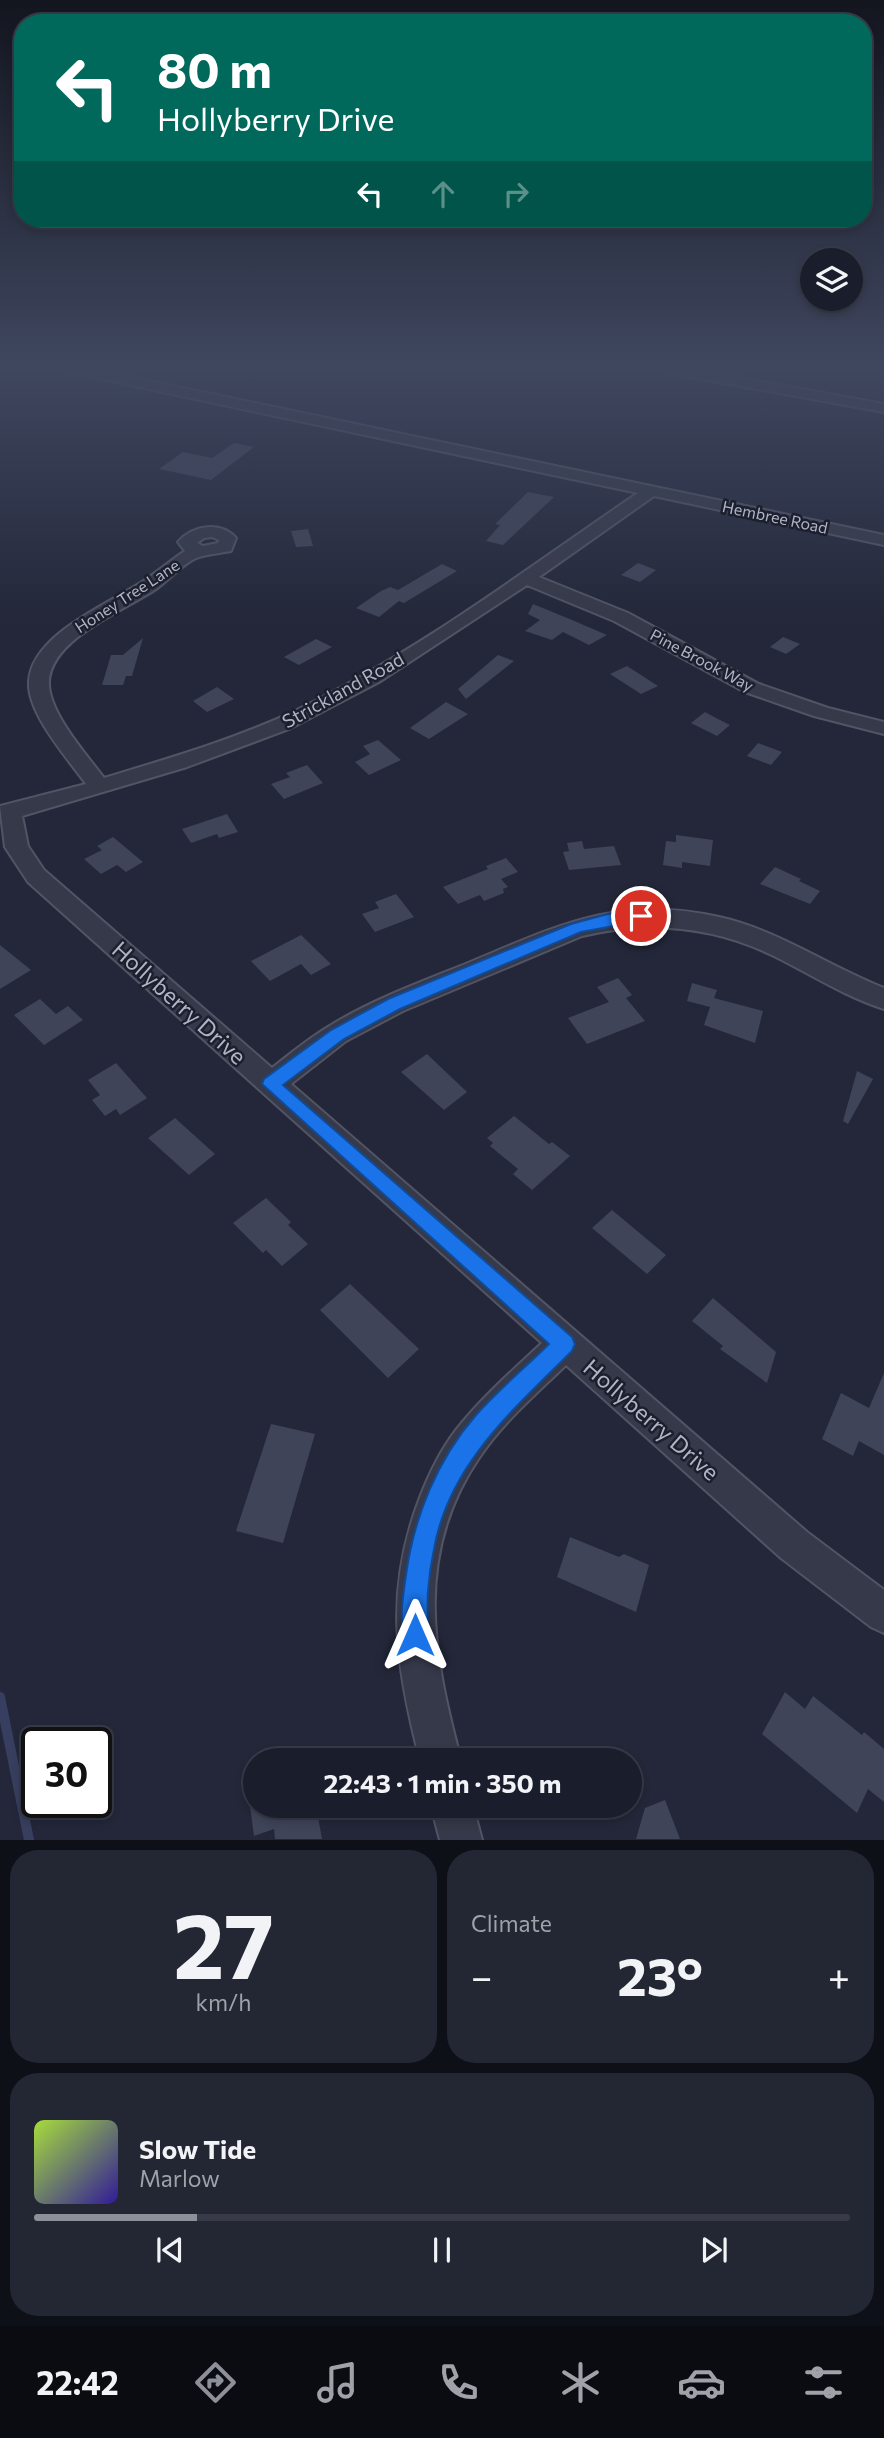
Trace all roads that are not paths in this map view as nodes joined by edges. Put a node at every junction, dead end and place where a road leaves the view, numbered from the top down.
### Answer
1 (456, 450) edge
2 (651, 491) junction
3 (884, 540) edge
4 (195, 551) dead end
5 (524, 577) junction
6 (884, 728) edge
7 (99, 787) junction
8 (5, 812) edge
9 (884, 999) edge
10 (271, 1084) junction
11 (564, 1344) junction
12 (884, 1614) edge
13 (437, 1748) edge
14 (455, 1818) edge
15 (461, 1839) edge

1 - 2 street, Hembree Road
2 - 3 street, Hembree Road
2 - 5 street, Strickland Road
4 - 7 street, Honey Tree Lane
5 - 6 street, Pine Brook Way
5 - 7 street, Strickland Road
7 - 8 street, Strickland Road
8 - 10 street, Hollyberry Drive
9 - 10 street
10 - 11 street, Hollyberry Drive
11 - 12 street, Hollyberry Drive
11 - 13 street
14 - 15 street

